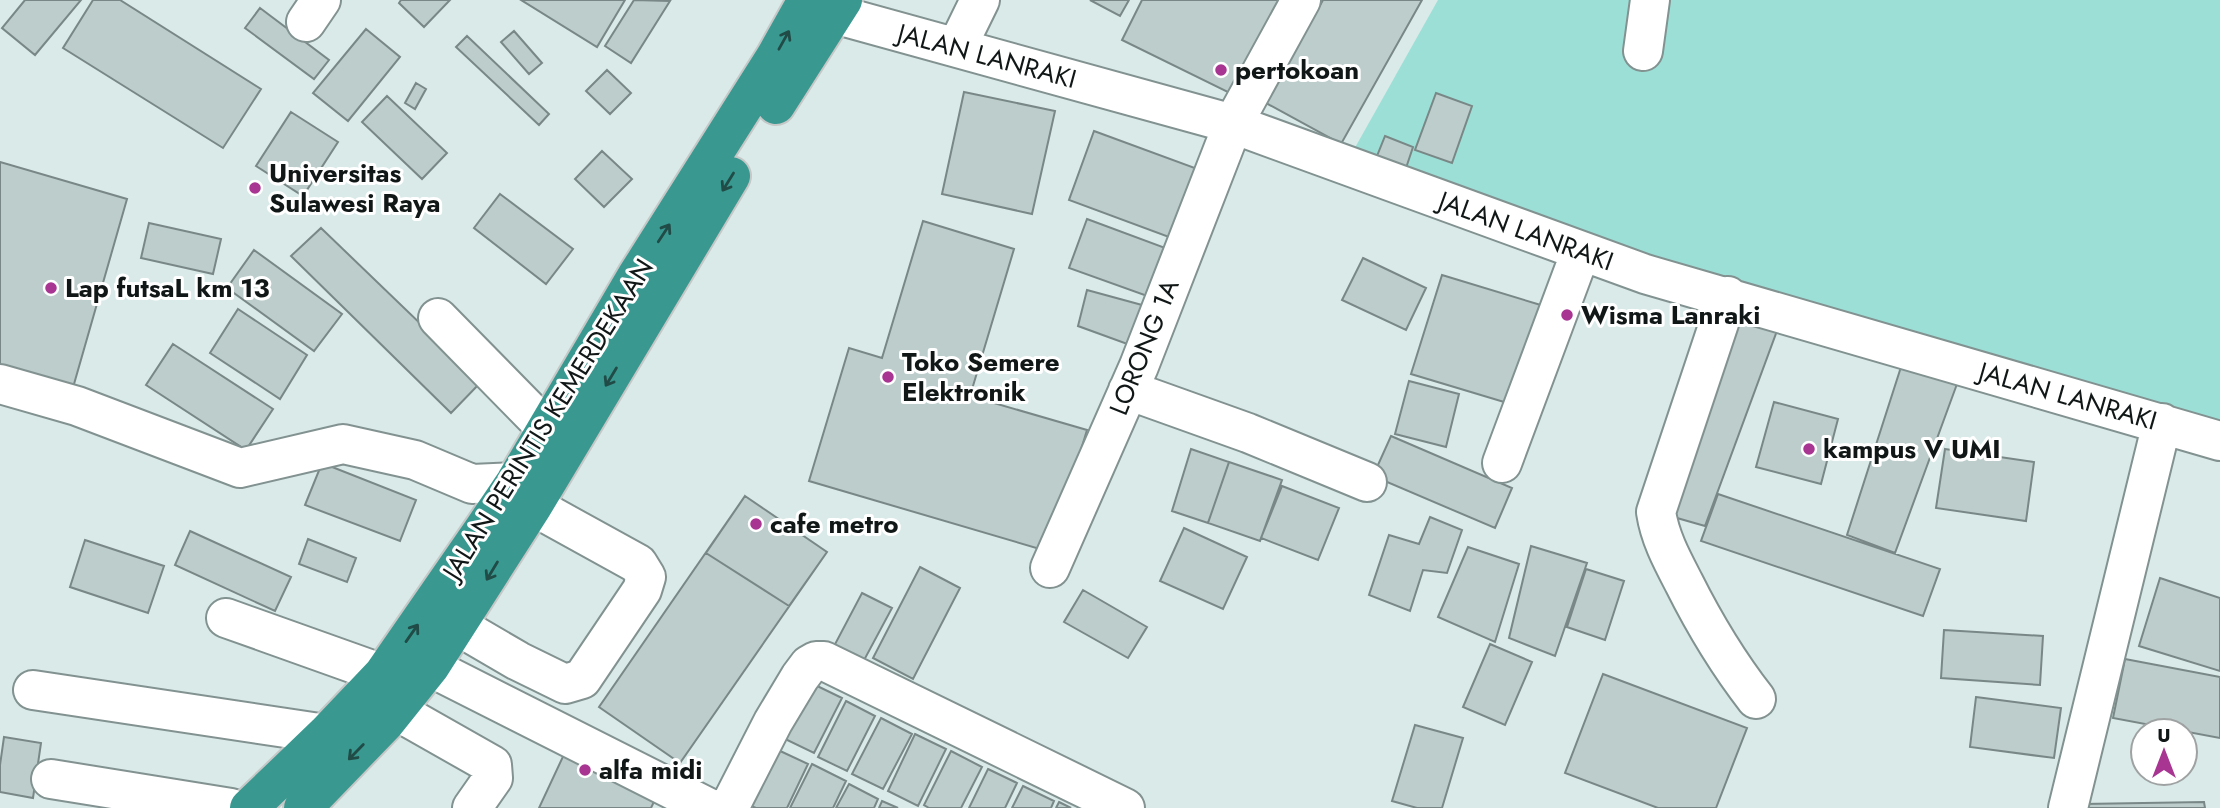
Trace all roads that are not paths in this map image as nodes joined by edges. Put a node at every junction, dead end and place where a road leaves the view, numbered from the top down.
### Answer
1 (980, 0) edge
2 (1301, 0) edge
3 (1650, 0) edge
4 (815, 4) edge
5 (957, 47) junction
6 (1643, 51) dead end
7 (1233, 124) junction
8 (1581, 251) junction
9 (1728, 296) junction
10 (438, 318) dead end
11 (0, 384) edge
12 (1128, 390) junction
13 (2162, 423) junction
14 (546, 428) junction
15 (2220, 441) edge
16 (1502, 463) dead end
17 (1367, 482) dead end
18 (524, 494) junction
19 (1050, 568) dead end
20 (226, 618) dead end
21 (458, 626) junction
22 (430, 667) junction
23 (383, 674) junction
24 (33, 690) dead end
25 (1756, 699) dead end
26 (396, 710) junction
27 (326, 734) junction
28 (51, 779) dead end
29 (231, 808) edge
30 (249, 808) edge
31 (303, 808) edge
32 (472, 808) edge
33 (709, 808) edge
34 (729, 808) edge
35 (1125, 808) edge
36 (2068, 808) edge

1 - 5 street
2 - 7 street, LORONG 1A
3 - 6 street
4 - 5 street, JALAN LANRAKI
14 -> 4 highway, JALAN PERINTIS KEMERDEKAAN
4 -> 18 highway, JALAN PERINTIS KEMERDEKAAN
5 - 7 street, JALAN LANRAKI
7 - 8 street, JALAN LANRAKI
7 - 12 street, LORONG 1A
8 - 9 street, JALAN LANRAKI
8 - 16 street
9 - 13 street, JALAN LANRAKI
9 - 25 street
10 - 14 street
11 - 18 street
12 - 17 street
12 - 19 street, LORONG 1A
13 - 15 street, JALAN LANRAKI
13 - 36 street
14 - 18 highway, JALAN PERINTIS KEMERDEKAAN
18 -> 21 highway, JALAN PERINTIS KEMERDEKAAN
18 - 21 street
23 -> 18 highway, JALAN PERINTIS KEMERDEKAAN
20 - 23 street
21 - 22 highway, JALAN PERINTIS KEMERDEKAAN
22 - 26 highway, JALAN PERINTIS KEMERDEKAAN
22 - 33 street
23 - 27 highway, JALAN PERINTIS KEMERDEKAAN
24 - 27 street
26 -> 31 highway, JALAN PERINTIS KEMERDEKAAN
26 - 32 street
27 - 30 highway, JALAN PERINTIS KEMERDEKAAN
28 - 29 street
34 - 35 street

